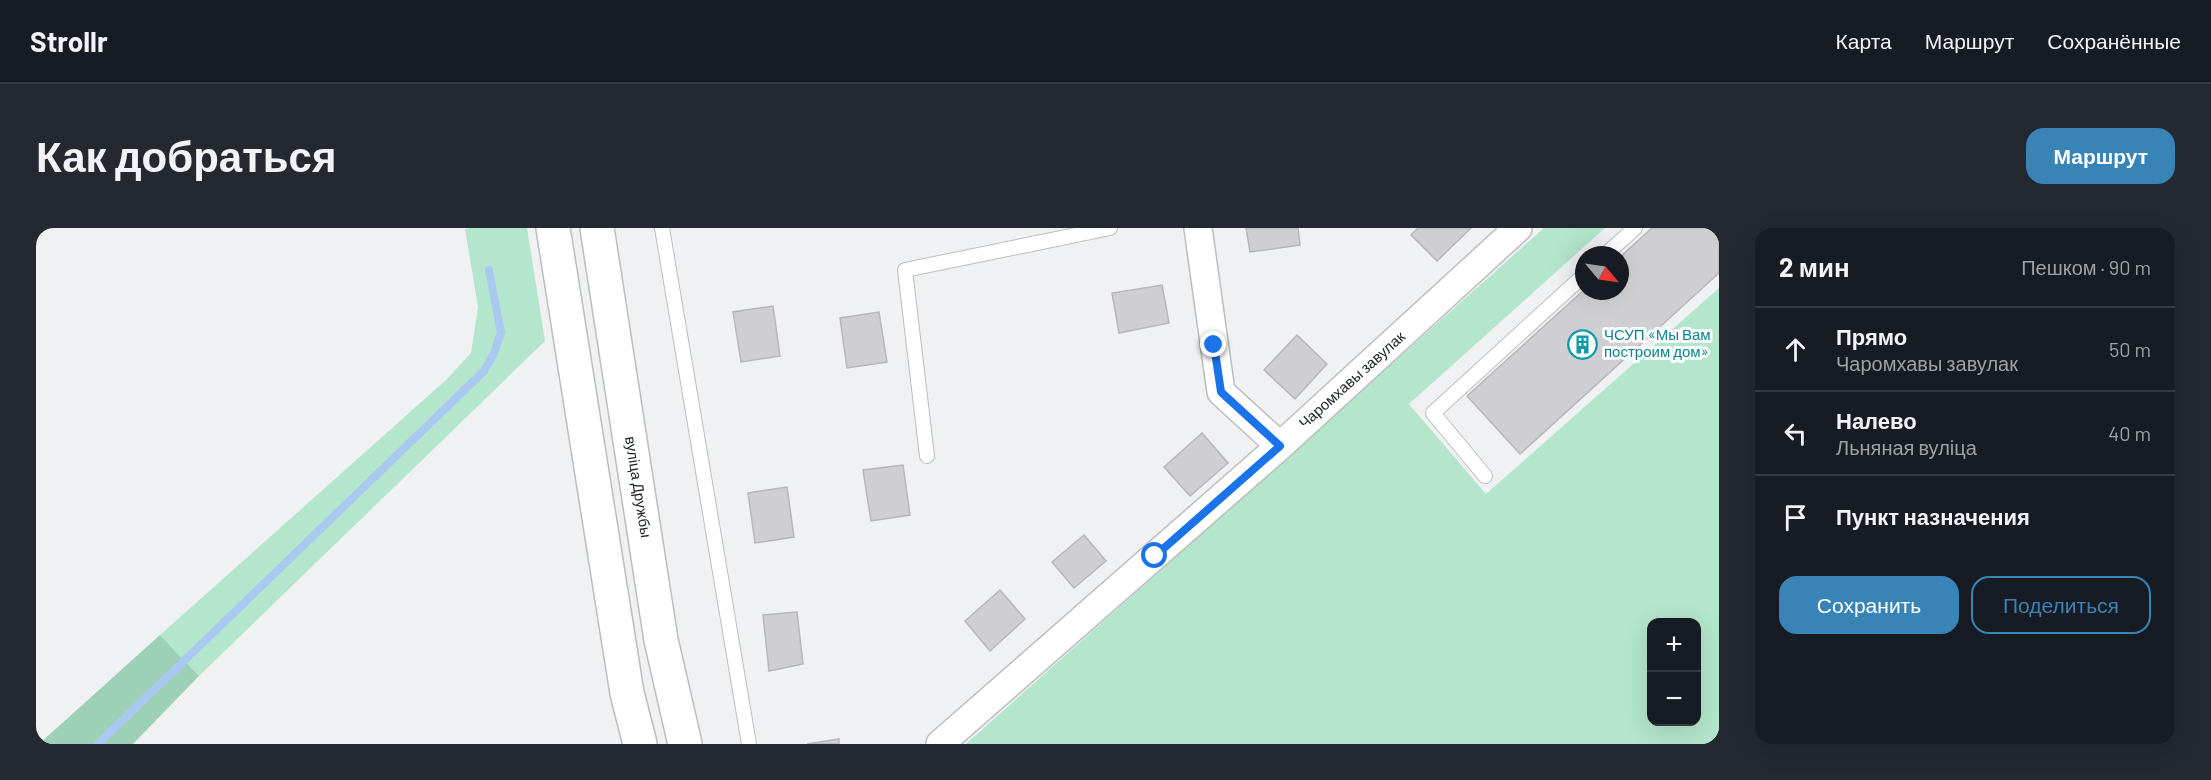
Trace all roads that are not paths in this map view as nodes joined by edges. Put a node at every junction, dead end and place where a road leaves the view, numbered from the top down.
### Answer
1 (553, 228) edge
2 (597, 228) edge
3 (662, 228) edge
4 (1110, 228) edge
5 (1198, 228) edge
6 (1518, 228) edge
7 (1635, 228) edge
8 (1615, 246) edge
9 (1575, 282) edge
10 (1280, 446) junction
11 (927, 456) dead end
12 (1485, 476) dead end
13 (640, 744) edge
14 (685, 744) edge
15 (749, 744) edge
16 (940, 744) edge

1 - 13 main road
2 - 14 main road, вуліца Дружбы
3 - 15 lane
4 - 11 lane
5 - 10 street
6 - 10 street, Чаромхавы завулак
7 - 8 lane
9 - 12 lane
10 - 16 street, Чаромхавы завулак

